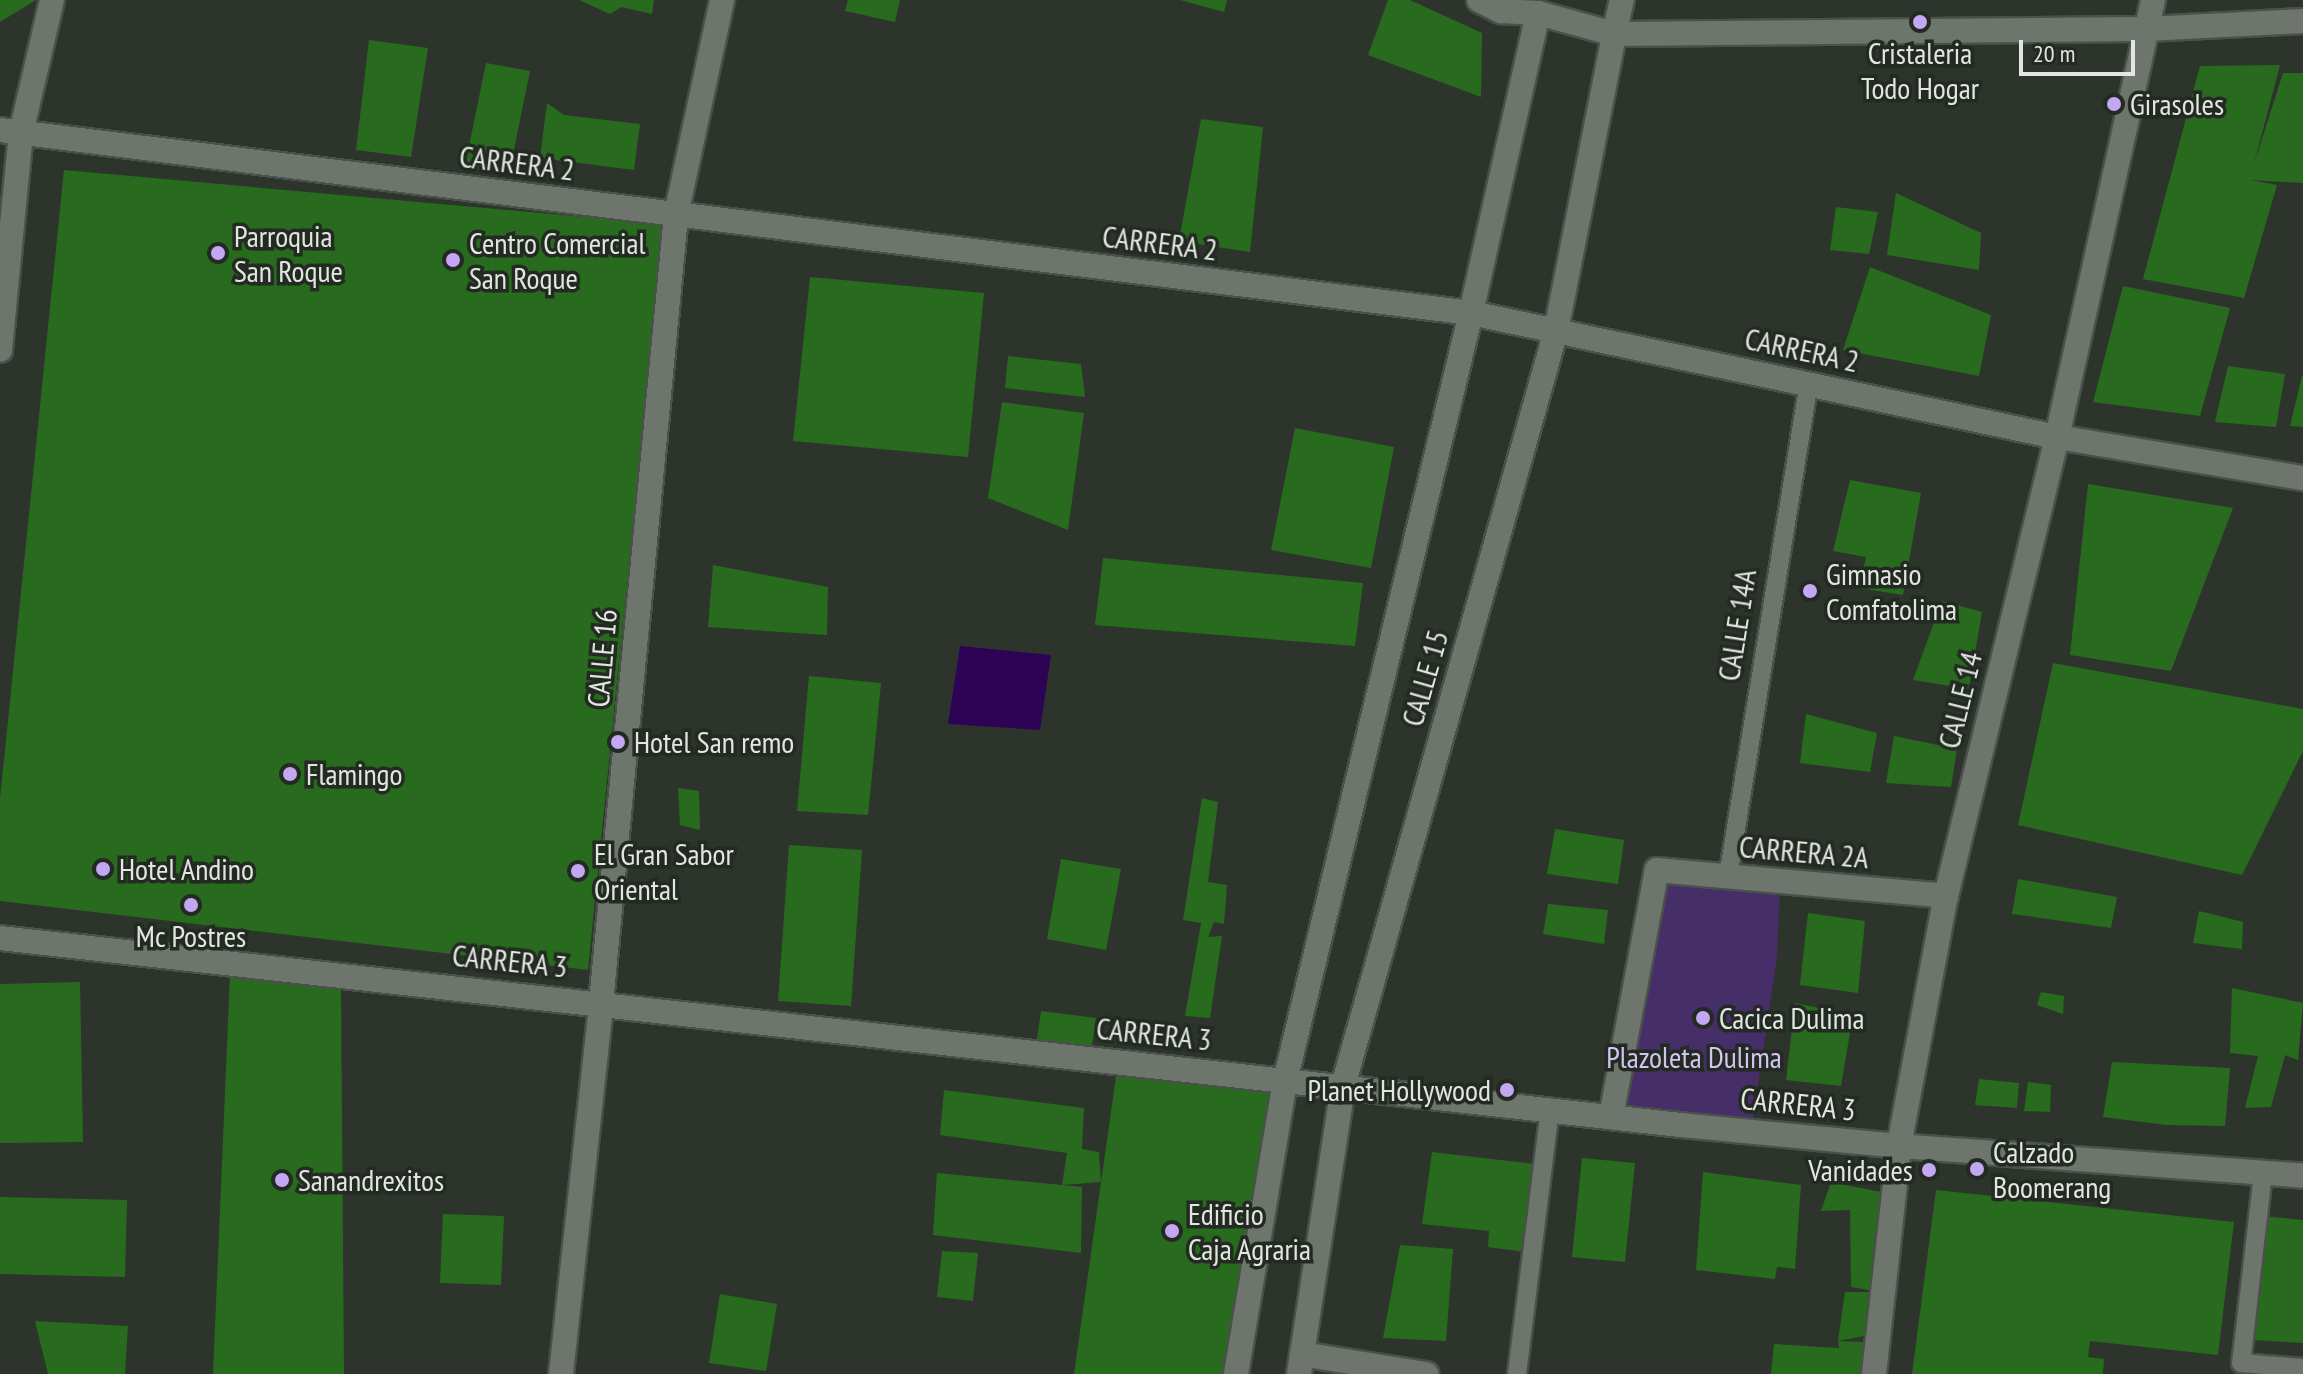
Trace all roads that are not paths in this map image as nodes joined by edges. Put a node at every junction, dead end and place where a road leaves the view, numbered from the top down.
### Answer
1 (52, 0) edge
2 (722, 0) edge
3 (1479, 0) edge
4 (1622, 0) edge
5 (2153, 0) edge
6 (1536, 4) edge
7 (2303, 21) edge
8 (2147, 29) junction
9 (1614, 34) junction
10 (11, 132) edge
11 (676, 215) junction
12 (1471, 313) junction
13 (1556, 331) junction
14 (0, 350) edge
15 (1809, 384) junction
16 (2057, 437) junction
17 (2303, 478) edge
18 (1728, 877) junction
19 (1946, 896) junction
20 (0, 938) edge
21 (601, 1003) junction
22 (1285, 1081) junction
23 (1343, 1086) junction
24 (1550, 1109) junction
25 (1611, 1117) junction
26 (1899, 1146) junction
27 (2263, 1174) junction
28 (2303, 1176) edge
29 (1301, 1364) edge
30 (2303, 1368) edge
31 (561, 1374) edge
32 (1236, 1374) edge
33 (1426, 1374) edge
34 (1517, 1374) edge
35 (1874, 1374) edge

1 - 10 street
2 - 11 street, CALLE 16
3 - 6 street
4 - 9 street, CALLE 15
5 - 8 street, CALLE 14
6 - 9 street
6 - 12 street, CALLE 15
7 - 8 street
8 - 9 street
8 - 16 street, CALLE 14
9 - 13 street, CALLE 15
10 - 11 street, CARRERA 2
10 - 14 street
11 - 12 street, CARRERA 2
11 - 21 street, CALLE 16
12 - 13 street, CARRERA 2
12 - 22 street, CALLE 15
13 - 15 street, CARRERA 2
13 - 23 street, CALLE 15
15 - 16 street, CARRERA 2
15 - 18 lane, CALLE 14A
16 - 17 street, CARRERA 2
16 - 19 street, CALLE 14
18 - 19 street, CARRERA 2A
18 - 25 street, CARRERA 2A
19 - 26 street, CALLE 14
20 - 21 street, CARRERA 3
21 - 22 street, CARRERA 3
21 - 31 street, CALLE 16
22 - 23 street, CARRERA 3
22 - 32 street, CALLE 15
23 - 24 street, CARRERA 3
23 - 29 street, CALLE 15
24 - 25 street, CARRERA 3
24 - 34 lane
25 - 26 street, CARRERA 3
26 - 27 street, CARRERA 3
26 - 35 street, CALLE 14
27 - 28 street, CARRERA 3
27 - 30 lane
29 - 33 street

